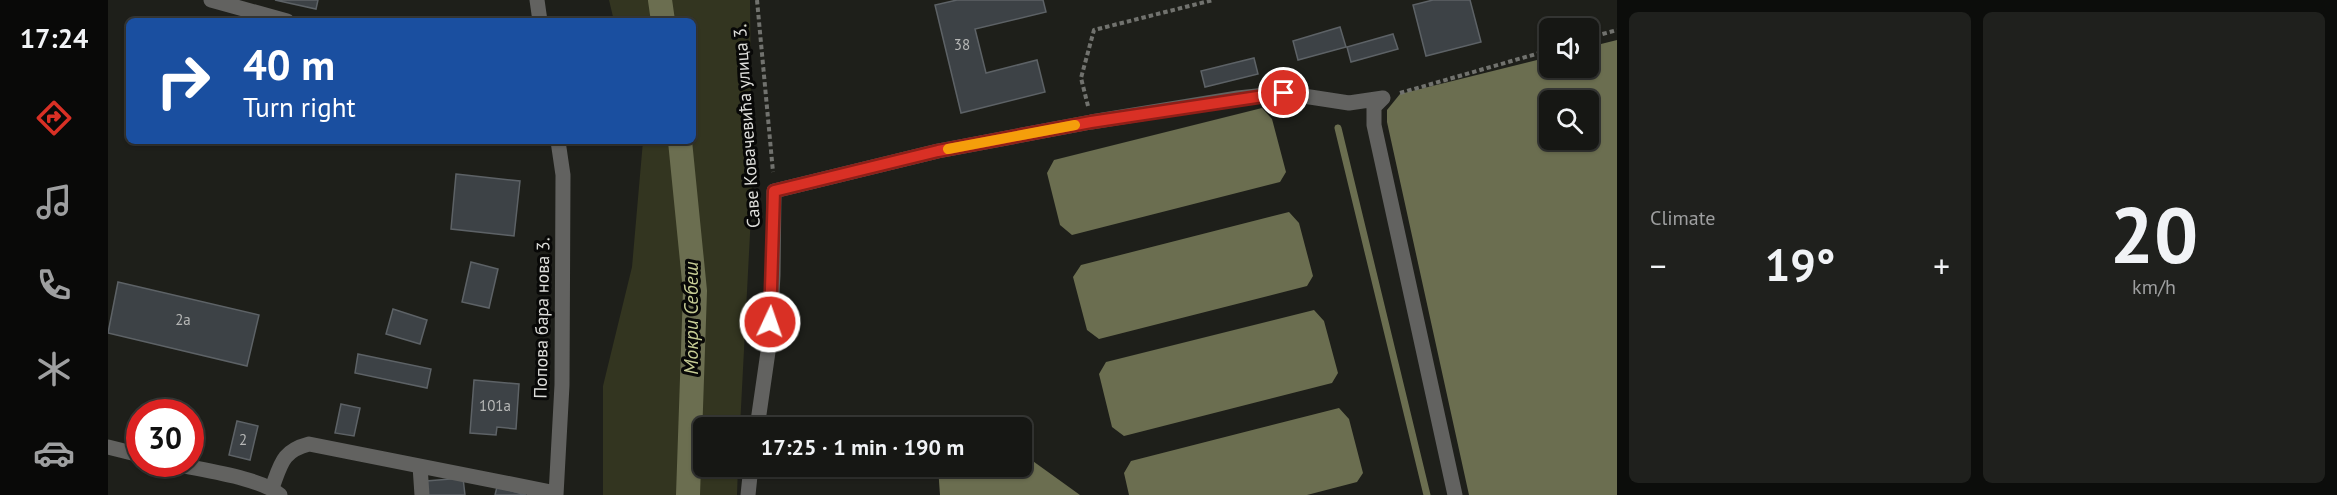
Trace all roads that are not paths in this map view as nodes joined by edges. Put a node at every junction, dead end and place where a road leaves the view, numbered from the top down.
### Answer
1 (211, 0) edge
2 (537, 0) edge
3 (276, 18) edge
4 (540, 18) edge
5 (558, 144) edge
6 (759, 417) edge
7 (108, 447) edge
8 (126, 452) edge
9 (420, 466) junction
10 (204, 472) edge
11 (750, 477) edge
12 (276, 491) edge
13 (556, 494) edge
14 (422, 495) edge
15 (748, 495) edge
16 (1455, 495) edge

1 - 3 street
2 - 4 street
5 - 13 street, Попова бара нова 3.
6 - 16 street, Саве Ковачевића улица 3.
7 - 8 street
9 - 12 street
9 - 13 street
9 - 14 street
10 - 12 street
11 - 15 street

